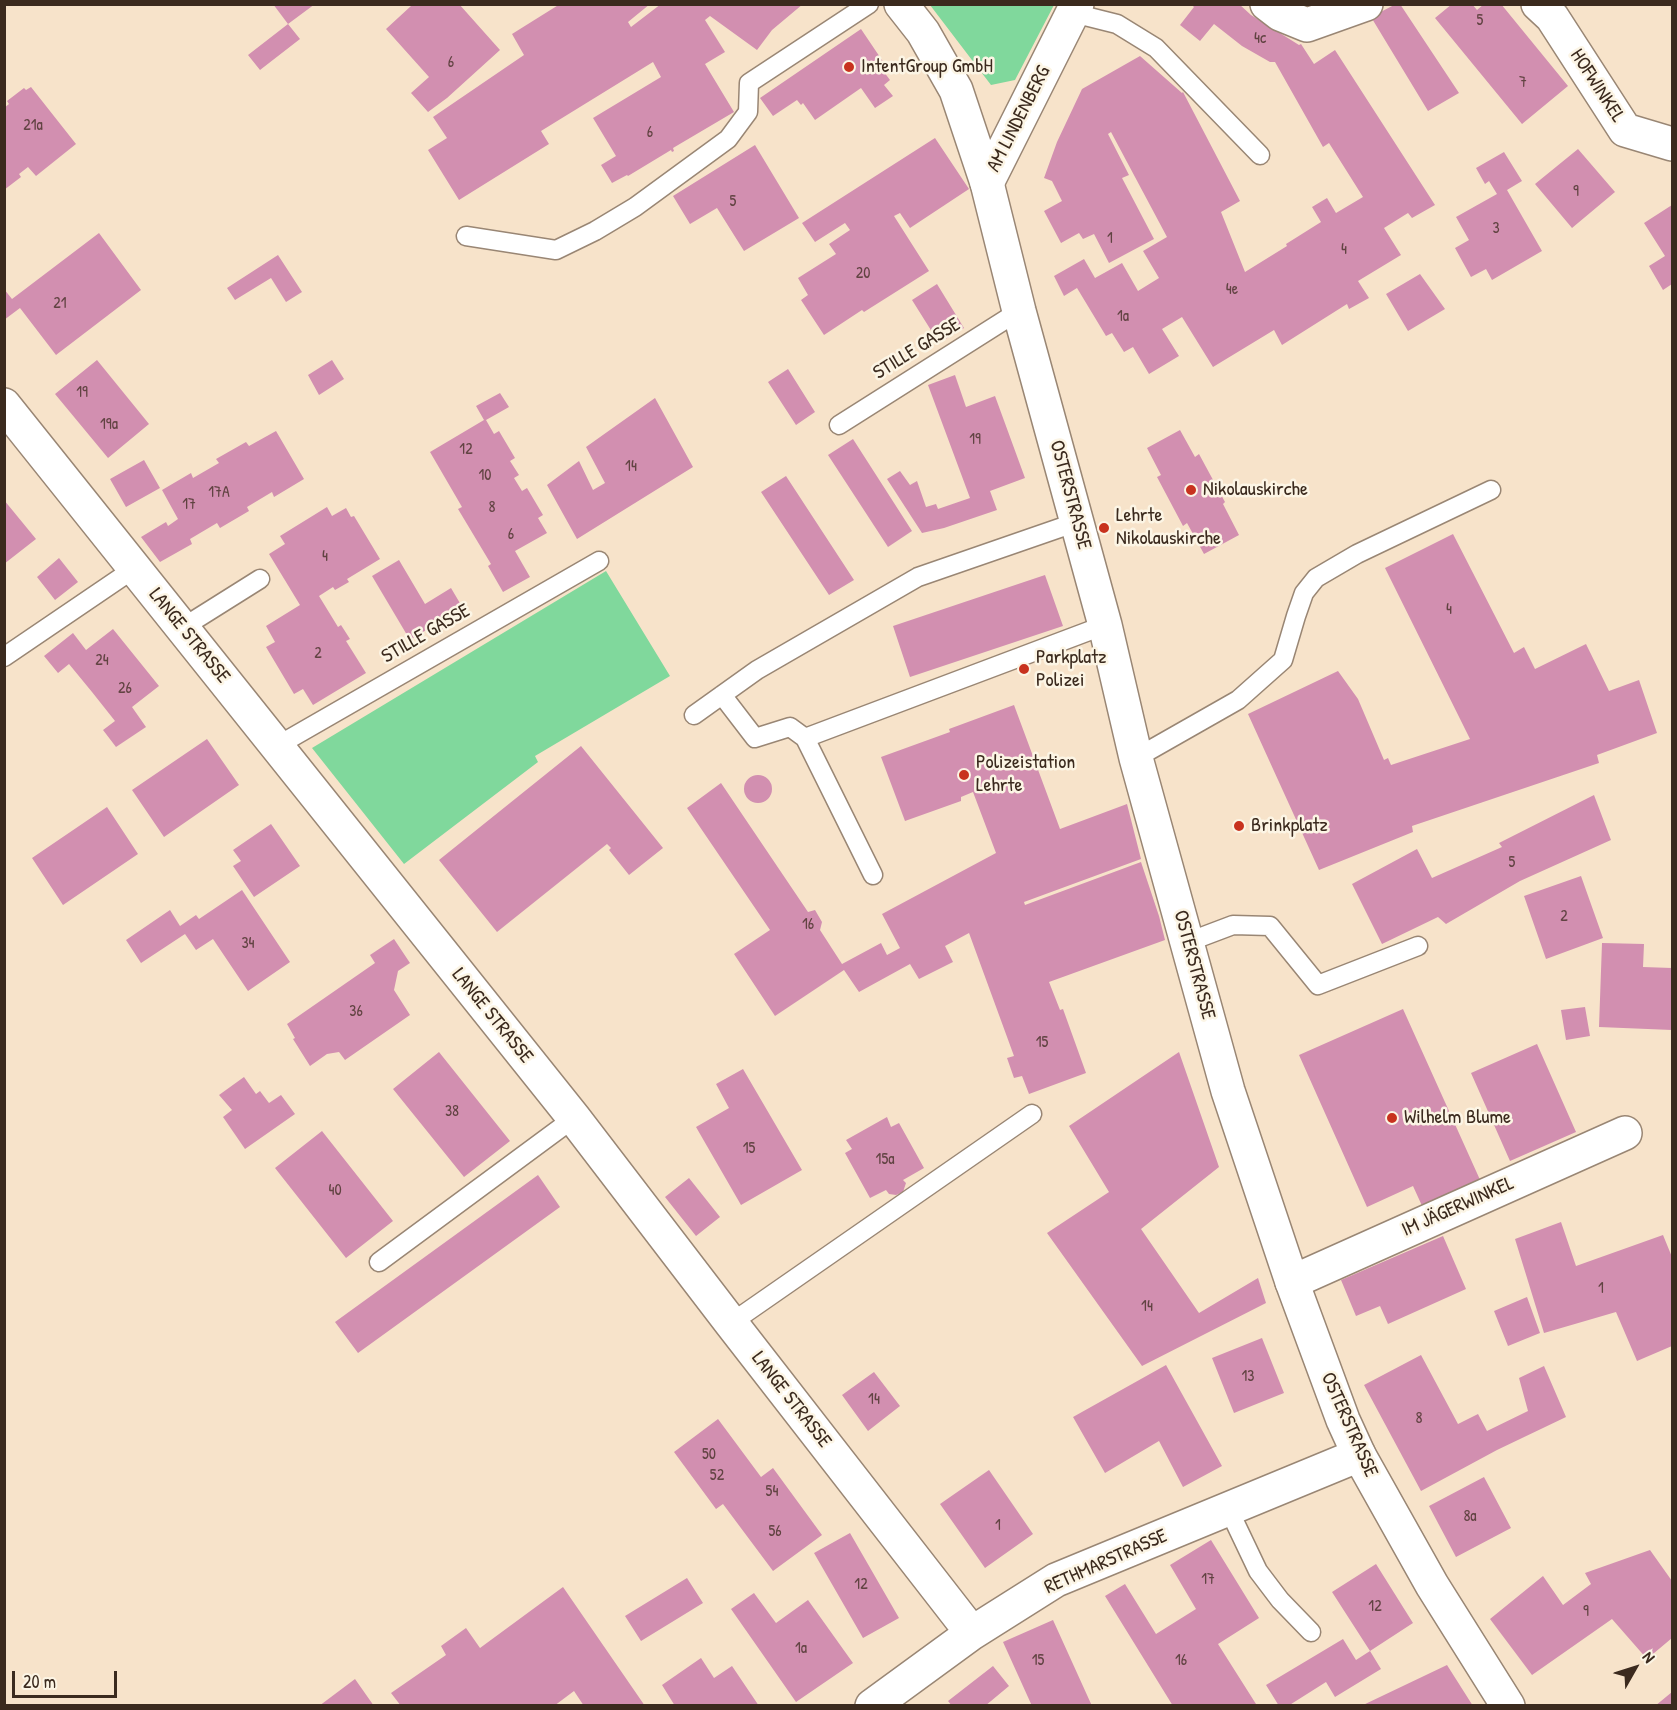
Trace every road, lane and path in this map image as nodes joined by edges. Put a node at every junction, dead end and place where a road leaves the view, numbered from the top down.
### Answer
1 (869, 4) edge
2 (901, 4) edge
3 (1268, 4) edge
4 (1366, 4) edge
5 (1538, 4) edge
6 (1075, 9) edge
7 (1672, 144) edge
8 (1260, 155) dead end
9 (987, 183) junction
10 (466, 236) dead end
11 (1019, 311) junction
12 (4, 405) edge
13 (839, 424) dead end
14 (1491, 490) dead end
15 (1077, 522) junction
16 (599, 561) dead end
17 (135, 568) junction
18 (260, 579) dead end
19 (1106, 625) junction
20 (182, 628) junction
21 (4, 657) edge
22 (722, 695) junction
23 (694, 715) dead end
24 (805, 738) junction
25 (277, 746) junction
26 (1136, 758) junction
27 (873, 875) dead end
28 (1188, 942) junction
29 (1418, 946) dead end
30 (1032, 1114) dead end
31 (574, 1118) junction
32 (1625, 1133) dead end
33 (379, 1262) dead end
34 (1292, 1282) junction
35 (731, 1323) junction
36 (1359, 1455) junction
37 (1228, 1508) junction
38 (1311, 1632) dead end
39 (972, 1633) junction
40 (872, 1706) edge
41 (1508, 1706) edge

1 - 10 lane
2 - 9 street, AM LINDENBERG
3 - 4 street
5 - 7 street, HOFWINKEL
6 - 8 lane
6 - 9 street, AM LINDENBERG
9 - 11 street, OSTERSTRASSE
11 - 13 lane, STILLE GASSE
11 - 15 street, OSTERSTRASSE
12 - 17 street, LANGE STRASSE
14 - 26 lane
15 - 19 street, OSTERSTRASSE
15 - 22 lane
16 - 25 lane, STILLE GASSE
17 - 20 street, LANGE STRASSE
17 - 21 lane
18 - 20 lane
19 - 24 lane
19 - 26 street, OSTERSTRASSE
20 - 25 street, LANGE STRASSE
22 - 23 lane
22 - 24 lane
24 - 27 lane
25 - 31 street, LANGE STRASSE
26 - 28 street, OSTERSTRASSE
28 - 29 lane
28 - 34 street, OSTERSTRASSE
30 - 35 lane
31 - 33 lane
31 - 35 street, LANGE STRASSE
32 - 34 street, IM JÄGERWINKEL
34 - 36 street, OSTERSTRASSE
35 - 39 street, LANGE STRASSE
36 - 37 street, RETHMARSTRASSE
36 - 41 street, OSTERSTRASSE
37 - 38 lane
37 - 39 street, RETHMARSTRASSE
39 - 40 street, RETHMARSTRASSE

